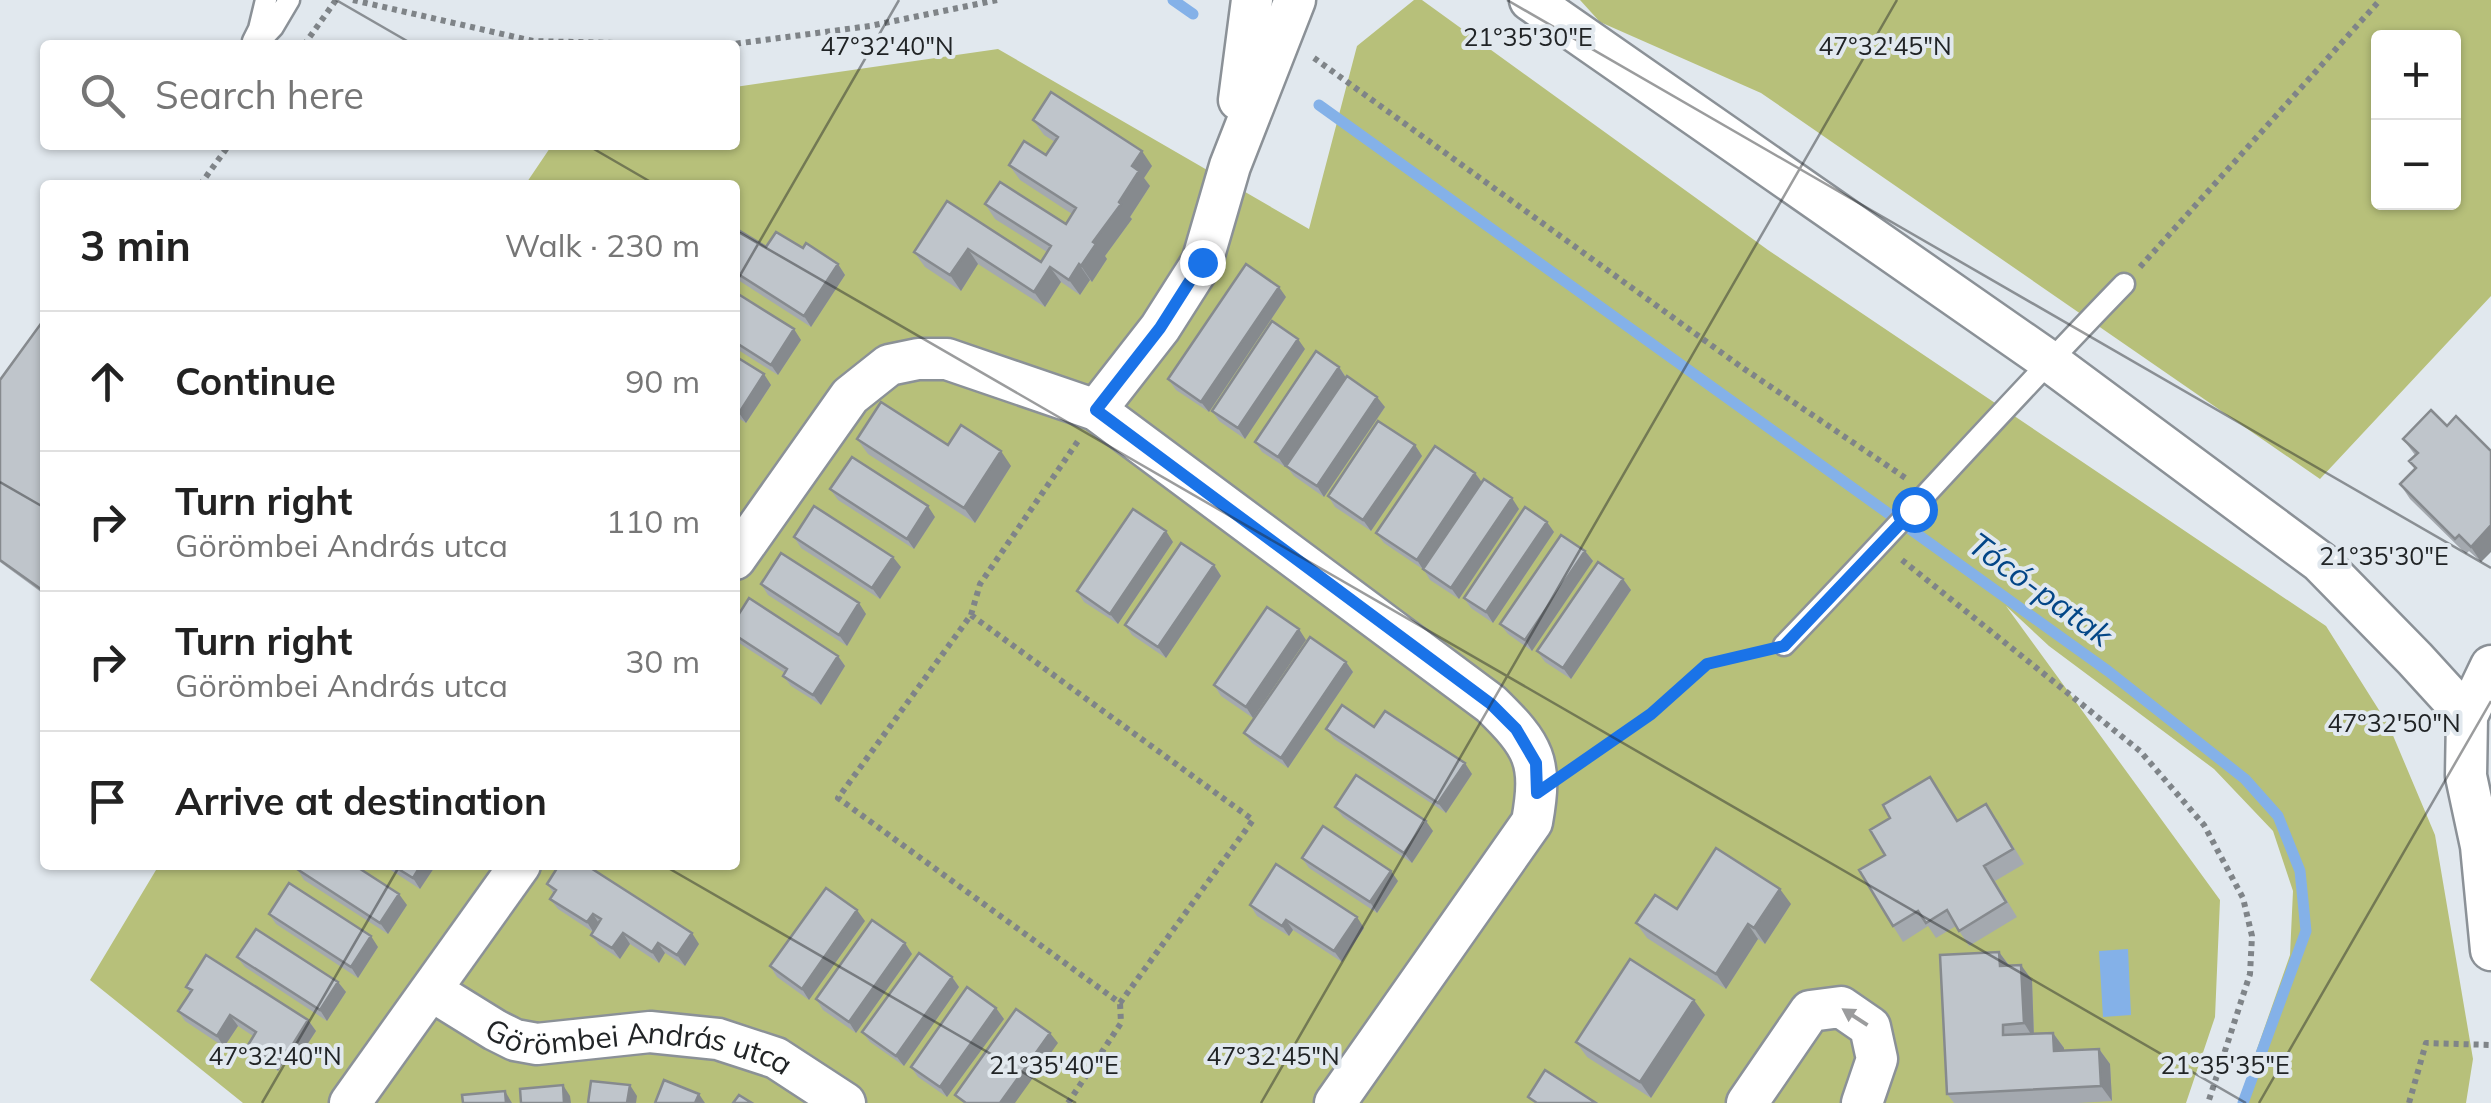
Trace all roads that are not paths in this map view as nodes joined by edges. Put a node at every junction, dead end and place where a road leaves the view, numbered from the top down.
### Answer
1 (266, 0) edge
2 (289, 0) edge
3 (1252, 0) edge
4 (1294, 0) edge
5 (1532, 1) edge
6 (256, 40) edge
7 (260, 40) edge
8 (1230, 166) junction
9 (2124, 284) road end
10 (2049, 361) junction
11 (1096, 410) junction
12 (740, 552) edge
13 (1784, 646) road end
14 (2491, 666) edge
15 (2467, 716) junction
16 (516, 870) edge
17 (2491, 950) edge
18 (432, 990) junction
19 (350, 1103) edge
20 (845, 1103) edge
21 (1335, 1103) edge
22 (1746, 1103) edge
23 (1862, 1103) edge

1 - 6 lane
2 - 7 lane
3 - 8 street
4 - 8 street
5 - 10 street
8 - 11 street
9 - 10 lane
10 - 13 lane
10 - 15 street
11 - 12 street
11 - 21 street
14 - 15 street
15 - 17 street
16 - 18 street
18 - 19 street
18 - 20 street, Görömbei András utca
23 -> 22 street

